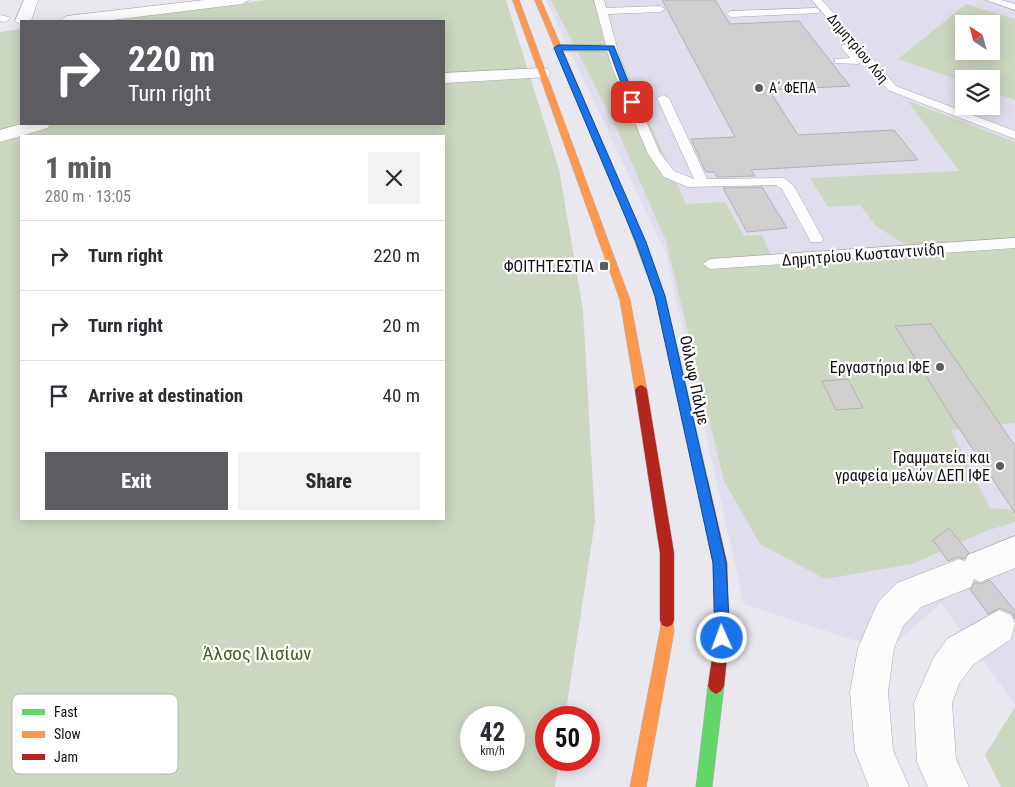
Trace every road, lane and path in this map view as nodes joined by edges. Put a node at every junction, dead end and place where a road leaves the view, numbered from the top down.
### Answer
1 (31, 0) edge
2 (242, 0) edge
3 (516, 0) edge
4 (538, 0) edge
5 (805, 0) edge
6 (991, 0) edge
7 (164, 5) edge
8 (817, 5) edge
9 (600, 6) edge
10 (1015, 7) edge
11 (660, 9) dead end
12 (731, 14) dead end
13 (23, 20) edge
14 (73, 20) edge
15 (558, 48) junction
16 (612, 48) junction
17 (839, 61) dead end
18 (542, 73) junction
19 (445, 78) edge
20 (663, 98) dead end
21 (38, 125) edge
22 (1015, 135) edge
23 (0, 136) edge
24 (702, 183) junction
25 (816, 239) dead end
26 (1015, 243) edge
27 (710, 264) dead end
28 (1015, 552) edge
29 (999, 627) dead end
30 (638, 787) edge
31 (704, 787) edge
32 (889, 787) edge
33 (949, 787) edge

1 - 13 street
2 - 7 street
3 - 18 main road
4 - 15 main road, Ούλωφ Πάλμε
5 - 8 lane
6 - 10 lane
7 - 14 street
8 - 12 lane
8 - 17 lane
8 - 22 lane, Δημητρίου Λόη
9 - 11 lane
9 - 16 lane
15 - 16 lane
15 - 31 main road, Ούλωφ Πάλμε
16 - 24 lane
18 - 19 street
18 - 30 main road
20 - 24 lane
21 - 23 street
24 - 25 lane
26 - 27 lane, Δημητρίου Κωσταντινίδη
28 - 32 street
29 - 33 street

